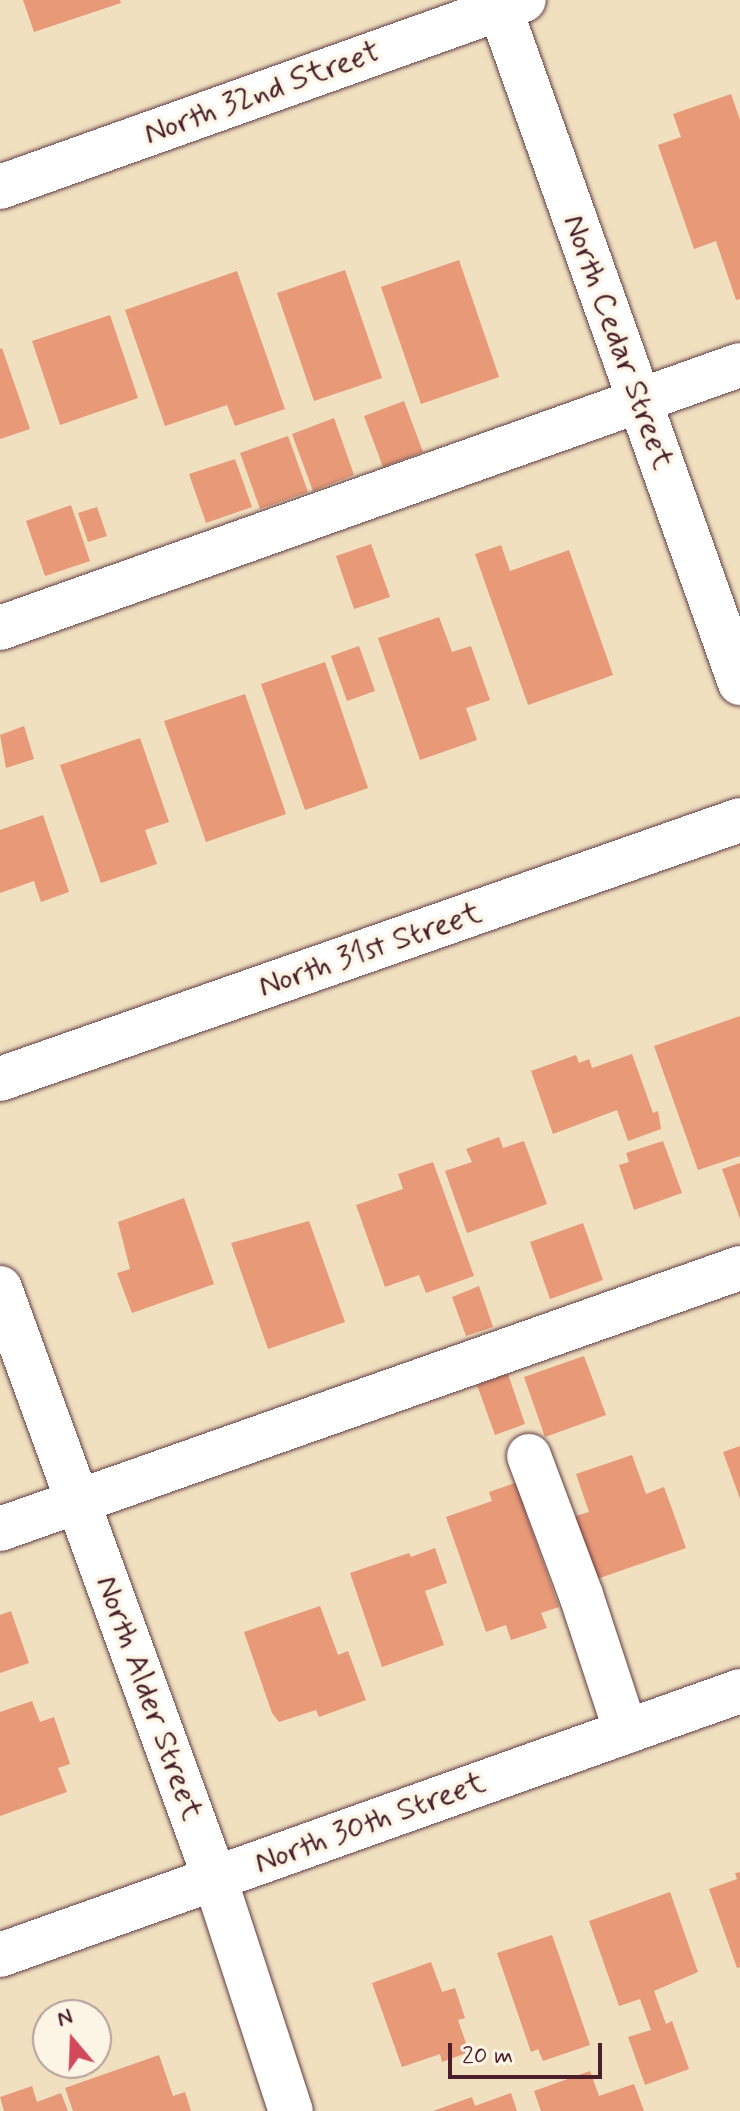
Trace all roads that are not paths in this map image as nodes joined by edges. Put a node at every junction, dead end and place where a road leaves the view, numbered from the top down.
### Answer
1 (507, 3) edge
2 (0, 187) edge
3 (740, 365) edge
4 (639, 401) junction
5 (0, 628) edge
6 (740, 683) edge
7 (740, 820) edge
8 (0, 1079) edge
9 (740, 1268) edge
10 (0, 1288) edge
11 (529, 1456) dead end
12 (77, 1501) junction
13 (0, 1529) edge
14 (740, 1691) edge
15 (626, 1732) junction
16 (215, 1879) junction
17 (0, 1955) edge
18 (291, 2111) edge

1 - 2 street, North 32nd Street
1 - 4 street, North Cedar Street
3 - 4 street
4 - 5 street
4 - 6 street, North Cedar Street
7 - 8 street, North 31st Street
9 - 12 street
10 - 12 street, North Alder Street
11 - 15 street
12 - 13 street
12 - 16 street, North Alder Street
14 - 15 street, North 30th Street
15 - 16 street, North 30th Street
16 - 17 street, North 30th Street
16 - 18 street, North Alder Street

